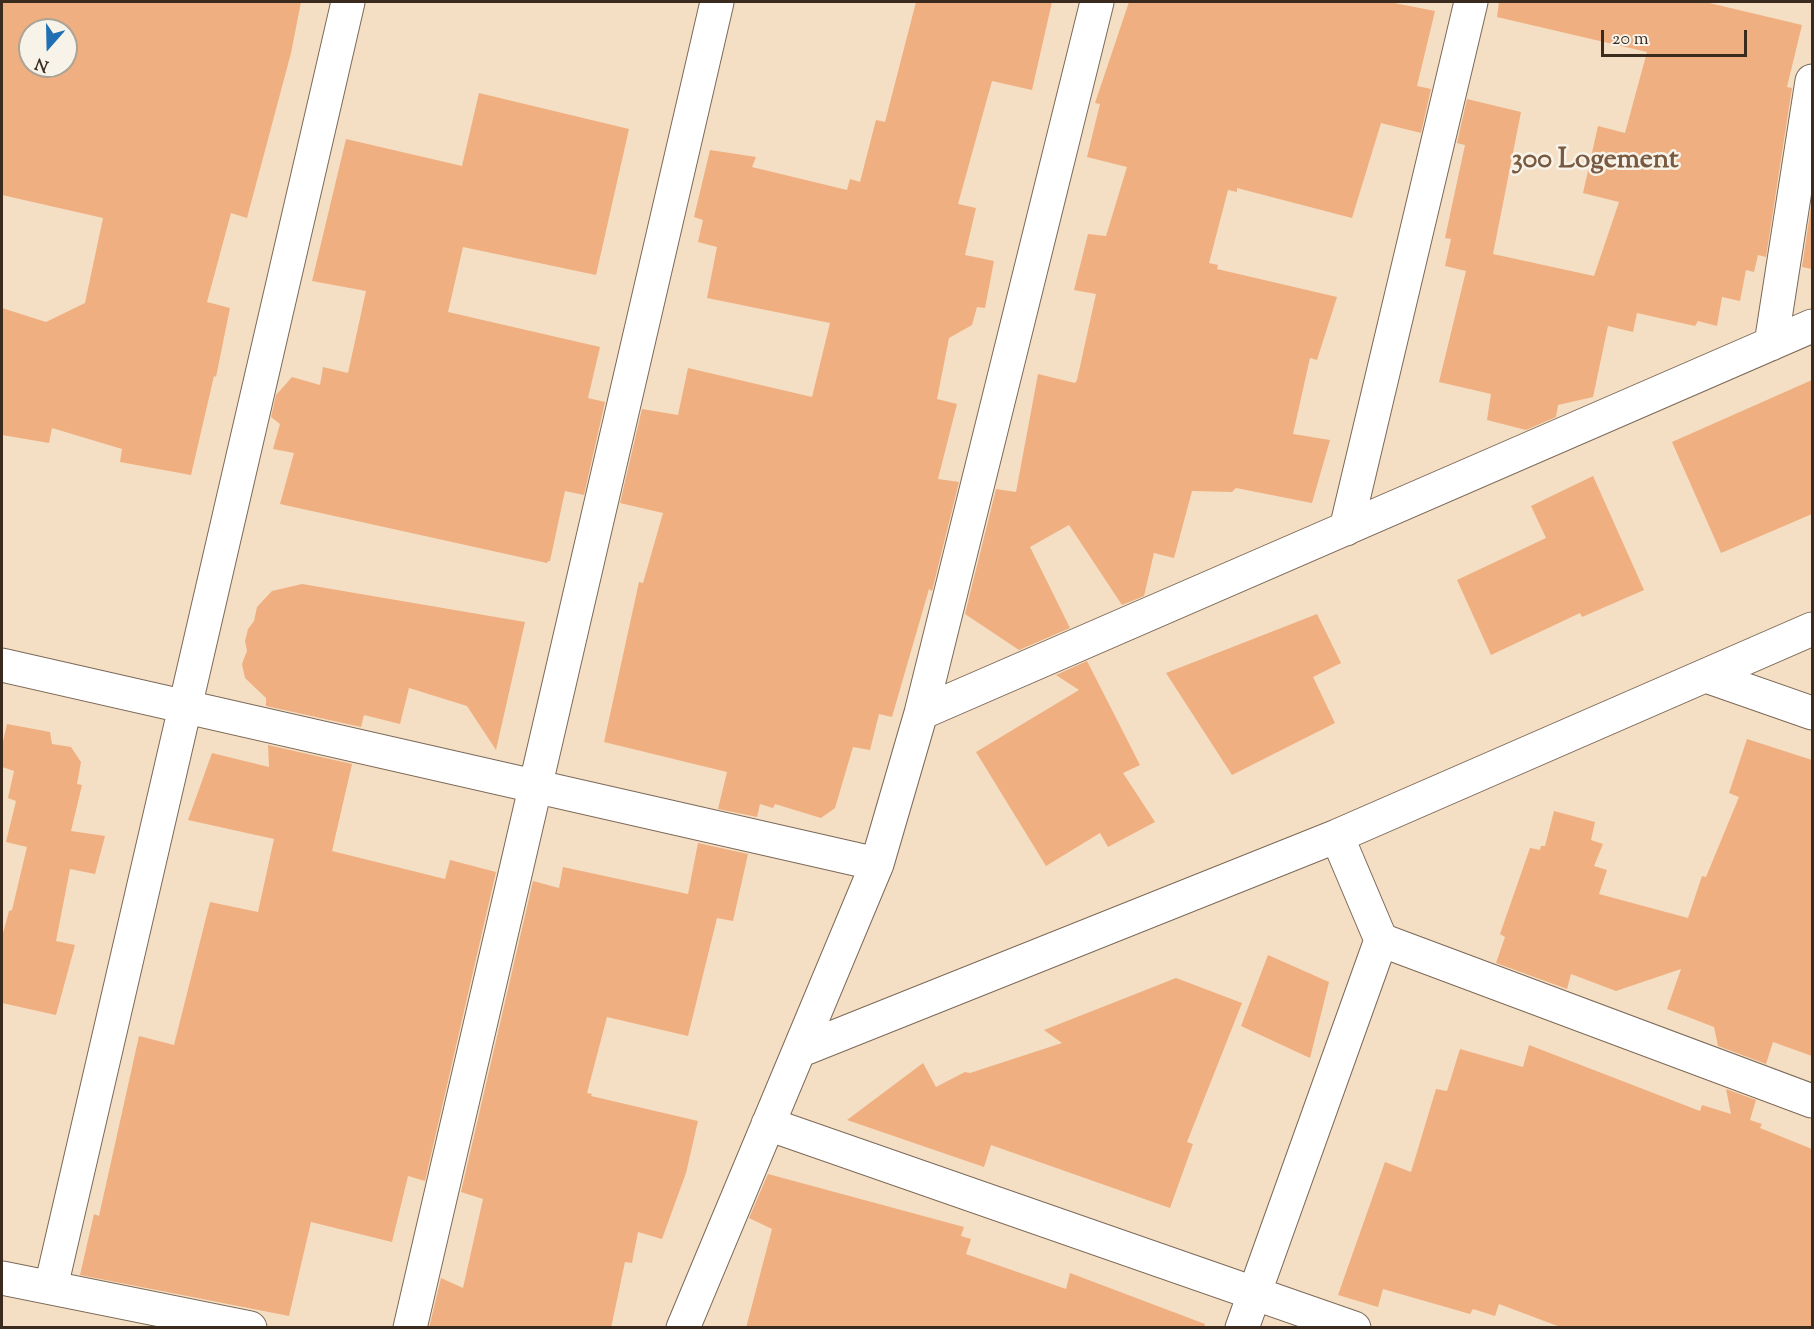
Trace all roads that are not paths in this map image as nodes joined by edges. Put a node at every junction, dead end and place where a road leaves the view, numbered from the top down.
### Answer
1 (348, 2) edge
2 (717, 2) edge
3 (1097, 2) edge
4 (1471, 2) edge
5 (1812, 81) edge
6 (1812, 326) edge
7 (1771, 344) junction
8 (1346, 528) junction
9 (1812, 629) edge
10 (2, 665) edge
11 (1706, 676) junction
12 (184, 706) junction
13 (921, 713) junction
14 (1812, 713) edge
15 (535, 785) junction
16 (1337, 836) junction
17 (877, 864) junction
18 (1381, 940) junction
19 (799, 1051) junction
20 (1812, 1101) edge
21 (768, 1124) junction
22 (2, 1278) edge
23 (51, 1287) junction
24 (1254, 1293) junction
25 (250, 1328) edge
26 (410, 1328) edge
27 (683, 1328) edge
28 (1242, 1328) edge
29 (1354, 1328) edge

1 - 12 street
2 - 15 street
3 - 13 street
4 - 8 street
5 - 7 street
6 - 7 street
7 - 8 street
8 - 13 street
9 - 11 street
10 - 12 street
11 - 14 street
11 - 16 street
12 - 15 street
12 - 23 street
13 - 17 street
15 - 17 street
15 - 26 street
16 - 18 street
16 - 19 street
17 - 19 street
18 - 20 street
18 - 24 street
19 - 21 street
21 - 24 street
21 - 27 street
22 - 23 street
23 - 25 street
24 - 28 street
24 - 29 street

